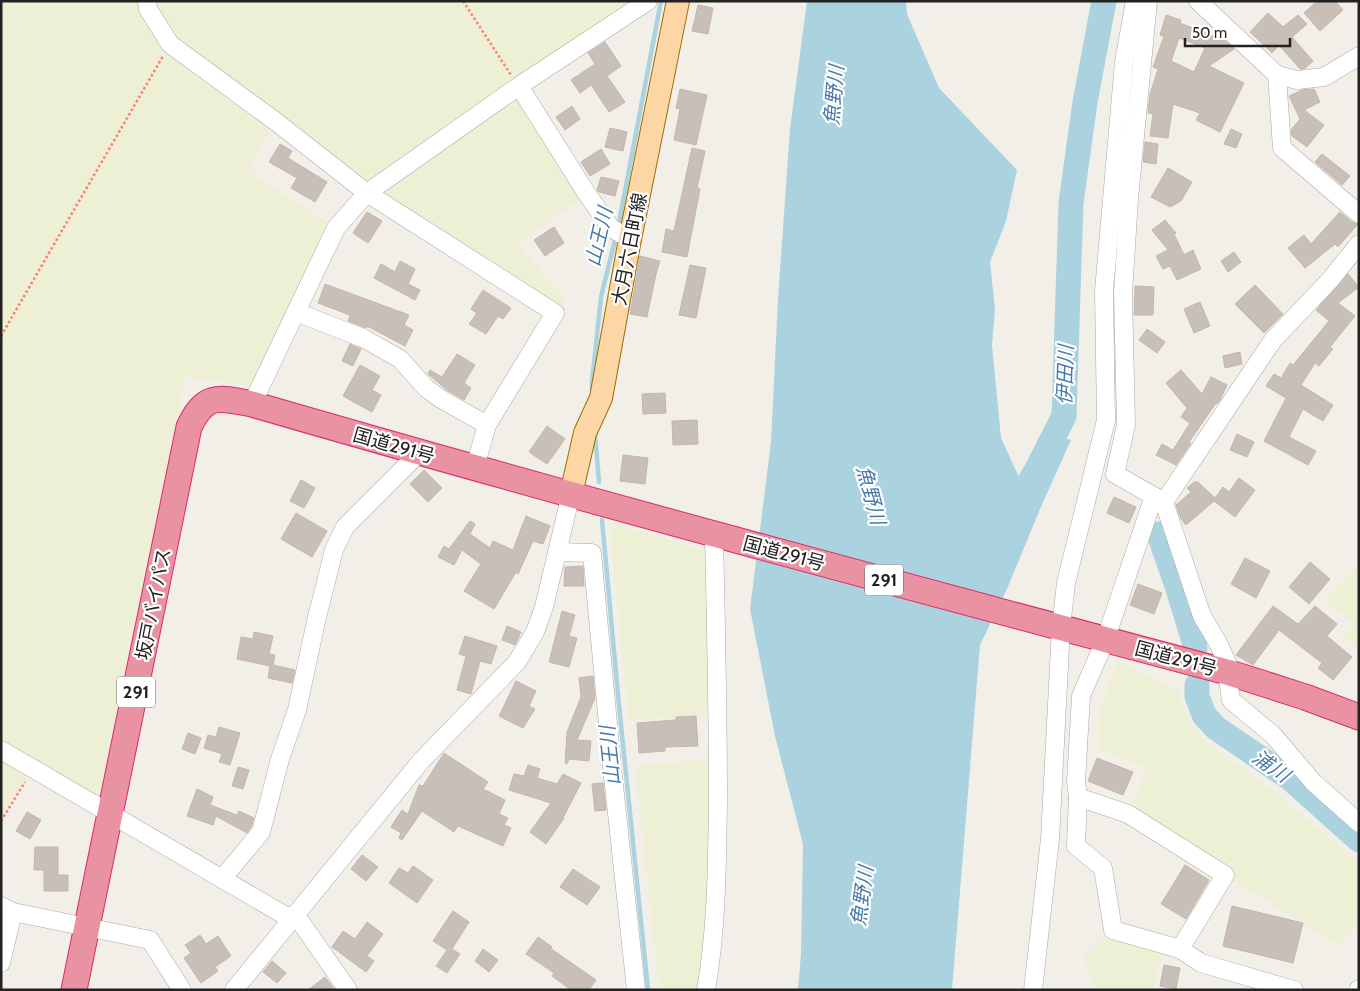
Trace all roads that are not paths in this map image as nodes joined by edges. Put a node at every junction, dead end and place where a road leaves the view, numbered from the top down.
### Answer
1 (148, 1) edge
2 (648, 1) edge
3 (678, 1) edge
4 (1136, 1) edge
5 (1148, 1) edge
6 (1198, 1) edge
7 (1359, 56) edge
8 (1277, 74) junction
9 (519, 86) junction
10 (367, 192) junction
11 (1359, 214) edge
12 (630, 239) junction
13 (1359, 244) edge
14 (296, 312) junction
15 (208, 401) joint
16 (252, 404) junction
17 (487, 425) junction
18 (419, 452) junction
19 (475, 467) junction
20 (571, 494) junction
21 (1159, 499) junction
22 (718, 535) junction
23 (557, 552) junction
24 (1054, 626) junction
25 (1110, 626) dead end
26 (1101, 650) dead end
27 (1226, 672) junction
28 (1359, 717) edge
29 (1, 750) edge
30 (1078, 797) junction
31 (111, 815) junction
32 (1359, 823) edge
33 (222, 879) junction
34 (7, 909) edge
35 (293, 916) junction
36 (88, 927) junction
37 (1180, 949) junction
38 (1, 963) edge
39 (74, 990) edge
40 (182, 990) edge
41 (234, 990) edge
42 (348, 990) edge
43 (636, 990) edge
44 (706, 990) edge
45 (1033, 990) edge
46 (1294, 990) edge

1 - 10 street
2 - 9 street
3 - 12 main road, 大月六日町線
4 - 24 street
5 - 21 street
6 - 8 street
7 - 8 street
8 - 11 street
9 - 10 street
9 - 12 street
10 - 14 street
10 - 17 street
12 - 20 main road, 大月六日町線
13 - 21 street
14 - 16 street
14 - 17 street
15 - 16 highway, 国道291号 / 291
15 - 31 highway, 坂戸バイパス / 291
16 - 18 highway, 国道291号 / 291
17 - 19 street
18 - 19 highway, 国道291号 / 291
18 - 33 street
19 - 20 highway, 国道291号 / 291
20 - 22 highway, 国道291号 / 291
20 - 23 street
21 - 25 street
21 - 27 street
22 - 24 highway, 国道291号 / 291
22 - 44 street
23 - 35 street
23 - 43 street
24 - 27 highway, 国道291号 / 291
24 - 45 street
26 - 30 street
27 - 28 highway, 国道291号 / 291
27 - 32 street
29 - 31 street
30 - 37 street
30 - 37 street
31 - 33 street
31 - 36 highway, 坂戸バイパス / 291
33 - 35 street
34 - 36 street
34 - 38 street
35 - 41 street
35 - 42 street
36 - 39 highway, 坂戸バイパス / 291
36 - 40 street
37 - 46 street

